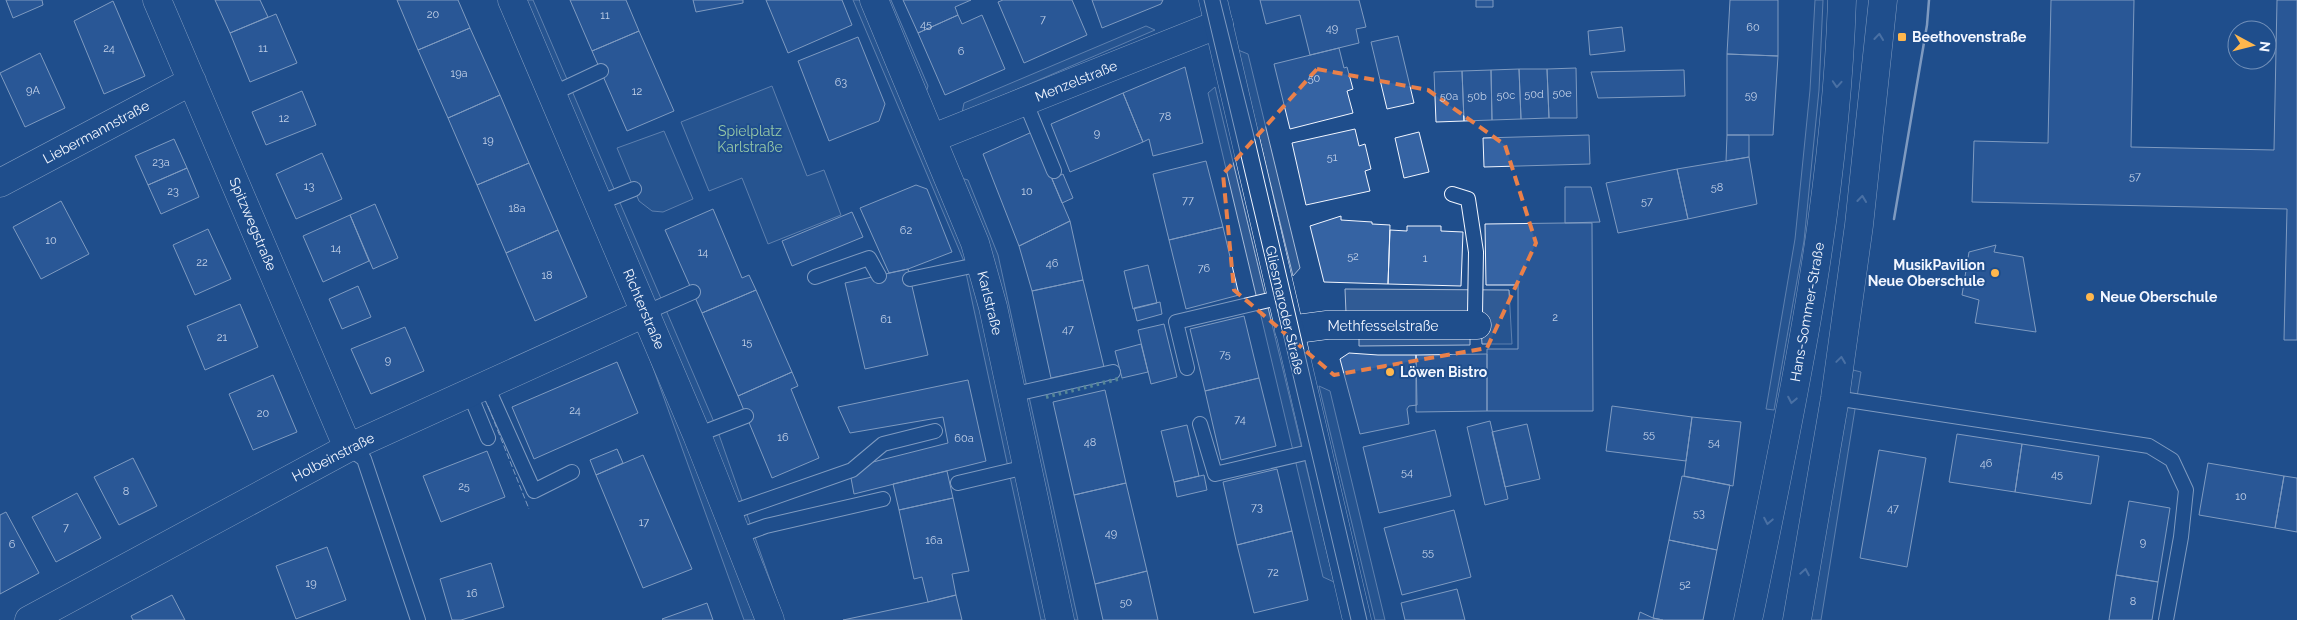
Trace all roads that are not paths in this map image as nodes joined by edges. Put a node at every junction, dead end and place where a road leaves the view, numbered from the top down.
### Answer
1 (157, 0) edge
2 (512, 0) edge
3 (874, 0) edge
4 (1842, 0) edge
5 (1883, 0) edge
6 (1216, 12) edge
7 (601, 71) dead end
8 (192, 81) junction
9 (552, 94) junction
10 (1025, 101) junction
11 (933, 138) junction
12 (1054, 171) dead end
13 (0, 183) edge
14 (634, 188) dead end
15 (1452, 194) dead end
16 (599, 203) junction
17 (981, 264) junction
18 (815, 276) dead end
19 (879, 276) dead end
20 (910, 279) dead end
21 (693, 292) dead end
22 (1282, 297) junction
23 (645, 313) junction
24 (1477, 325) joint
25 (1289, 330) junction
26 (1186, 368) dead end
27 (1113, 372) dead end
28 (478, 388) junction
29 (1011, 395) junction
30 (1836, 398) junction
31 (746, 416) dead end
32 (1200, 424) dead end
33 (935, 431) dead end
34 (697, 435) junction
35 (488, 438) dead end
36 (348, 448) junction
37 (1318, 450) junction
38 (1026, 467) junction
39 (572, 472) dead end
40 (958, 484) dead end
41 (883, 499) dead end
42 (733, 524) junction
43 (29, 620) edge
44 (418, 620) edge
45 (770, 620) edge
46 (1060, 620) edge
47 (1357, 620) edge
48 (1748, 620) edge
49 (1797, 620) edge
50 (2166, 620) edge

1 - 8 street, Spitzwegstraße
2 - 9 street, Richterstraße
3 - 11 street, Karlstraße
4 -> 48 street, Hans-Sommer-Straße
30 -> 5 street
6 - 10 street, Menzelstraße
6 - 22 street, Gliesmaroder Straße
7 - 9 lane
8 - 13 street, Liebermannstraße
8 - 36 street, Spitzwegstraße
9 - 16 street, Richterstraße
10 - 11 street, Menzelstraße
10 - 12 lane
11 - 17 street, Karlstraße
14 - 16 lane
15 - 24 lane
16 - 23 street, Richterstraße
17 - 20 lane
17 - 29 street, Karlstraße
18 - 19 lane
21 - 23 lane
22 - 25 street, Gliesmaroder Straße
22 - 26 lane
23 - 28 street, Holbeinstraße
23 - 34 street, Richterstraße
24 - 25 street, Methfesselstraße
25 - 37 street, Gliesmaroder Straße
27 - 29 lane
28 - 35 lane
28 - 36 street, Holbeinstraße
28 - 39 lane
29 - 38 street, Karlstraße
49 -> 30 street
30 - 50 lane
31 - 34 lane
32 - 37 lane
33 - 42 lane
34 - 42 street, Richterstraße
36 - 43 street, Holbeinstraße
36 - 44 lane
37 - 47 street, Gliesmaroder Straße
38 - 40 lane
38 - 46 street, Karlstraße
41 - 42 lane
42 - 45 street, Richterstraße

